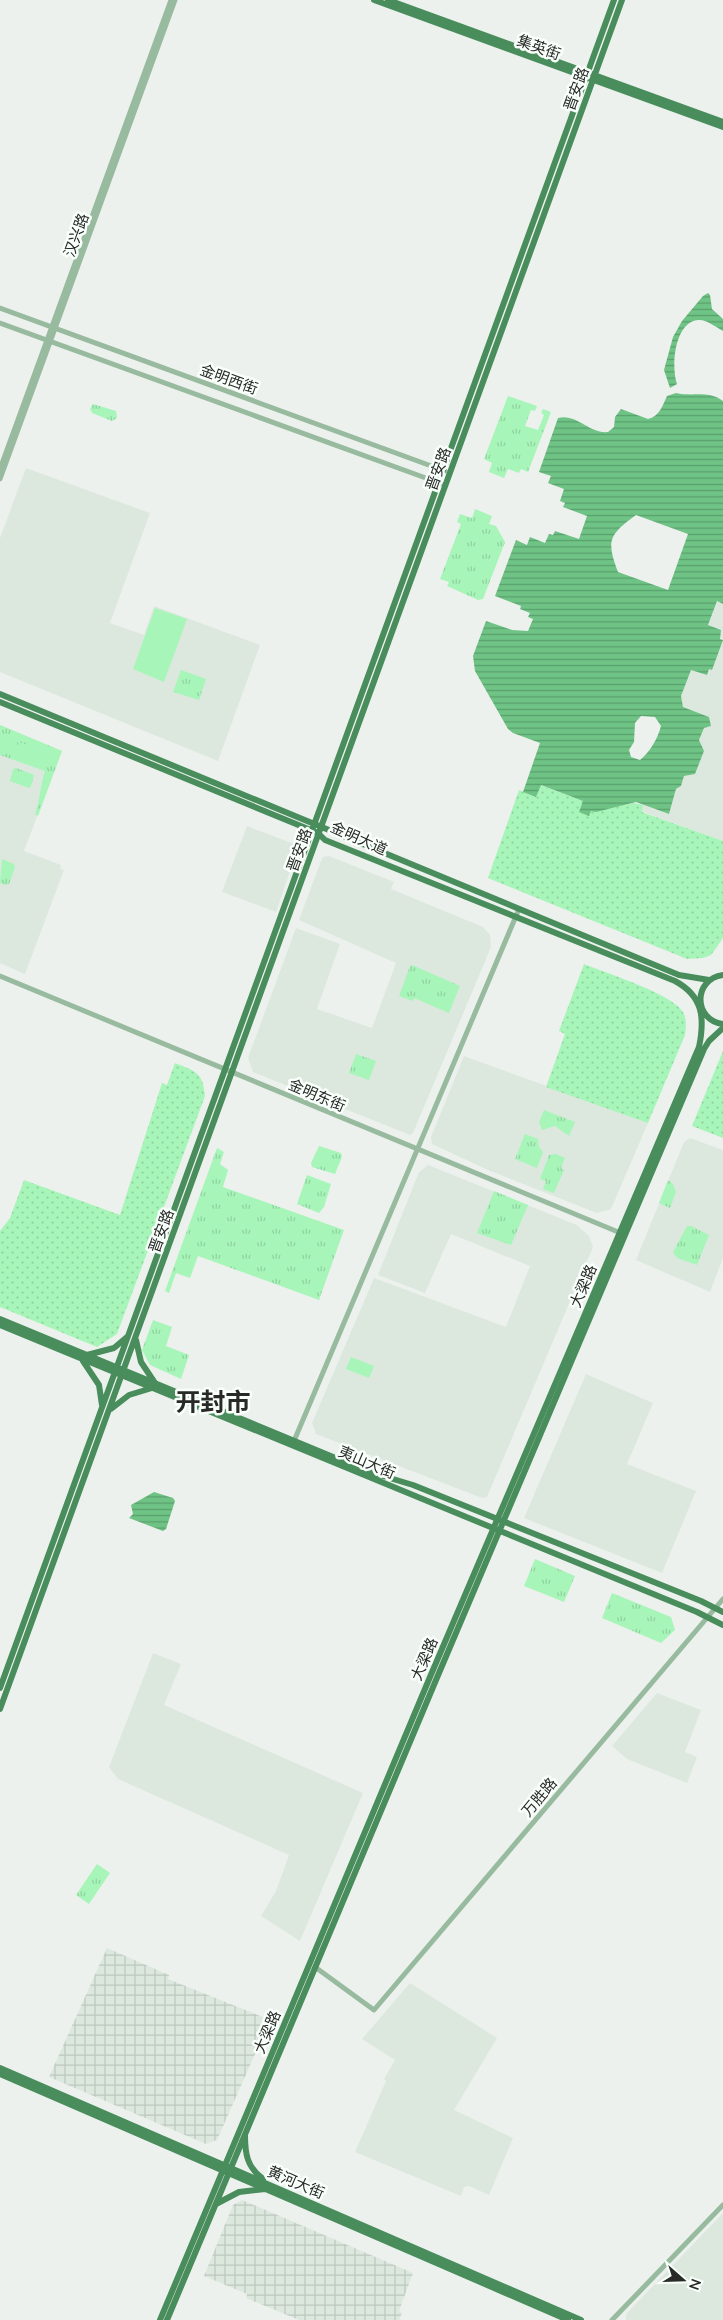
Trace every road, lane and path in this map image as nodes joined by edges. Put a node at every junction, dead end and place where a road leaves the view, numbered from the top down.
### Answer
1 (171, 0) edge
2 (175, 0) edge
3 (374, 0) edge
4 (388, 0) edge
5 (614, 0) edge
6 (622, 0) edge
7 (590, 76) junction
8 (723, 122) edge
9 (723, 128) edge
10 (0, 308) edge
11 (0, 323) edge
12 (53, 328) junction
13 (49, 341) junction
14 (0, 469) edge
15 (447, 471) junction
16 (0, 480) edge
17 (442, 483) junction
18 (0, 694) edge
19 (0, 702) edge
20 (316, 828) junction
21 (518, 913) junction
22 (723, 970) edge
23 (723, 975) edge
24 (0, 976) edge
25 (711, 979) junction
26 (701, 1006) junction
27 (723, 1024) edge
28 (723, 1028) edge
29 (228, 1072) junction
30 (417, 1150) junction
31 (623, 1234) junction
32 (0, 1319) edge
33 (0, 1325) edge
34 (133, 1336) junction
35 (83, 1357) junction
36 (120, 1372) junction
37 (154, 1386) junction
38 (105, 1411) junction
39 (294, 1441) junction
40 (500, 1520) junction
41 (496, 1530) junction
42 (723, 1599) edge
43 (715, 1608) junction
44 (723, 1612) edge
45 (708, 1617) junction
46 (723, 1625) edge
47 (0, 1688) edge
48 (0, 1709) edge
49 (314, 1967) junction
50 (0, 2068) edge
51 (0, 2074) edge
52 (246, 2131) junction
53 (226, 2169) junction
54 (269, 2186) junction
55 (215, 2205) junction
56 (723, 2205) edge
57 (160, 2320) edge
58 (167, 2320) edge
59 (568, 2320) edge
60 (581, 2320) edge
61 (612, 2320) edge

1 - 12 street, 汉兴路
2 - 12 street, 汉兴路
3 - 7 main road, 集英街
4 - 7 main road, 集英街
5 - 7 main road, 晋安路
6 - 7 main road, 晋安路
7 - 8 main road, 集英街
7 - 9 main road, 集英街
7 - 15 main road, 晋安路
10 - 12 street, 金明西街
11 - 13 street, 金明西街
12 - 13 street, 汉兴路
12 - 15 street, 金明西街
13 - 14 street, 汉兴路
13 - 16 street, 汉兴路
13 - 17 street, 金明西街
15 - 17 main road, 晋安路
17 - 20 main road, 晋安路
18 - 20 main road, 金明大道
19 - 20 main road, 金明大道
20 - 21 main road, 金明大道
20 - 29 main road, 晋安路
21 - 25 main road, 金明大道
21 - 26 main road, 金明大道
21 - 30 street
22 - 25 main road
23 - 25 main road, 金明大道
24 - 29 street, 金明东街
25 - 26 main road, 大梁路
26 - 27 main road, 金明大道
26 - 31 main road, 大梁路
28 - 31 main road, 大梁路
29 - 30 street, 金明东街
29 - 34 main road, 晋安路
30 - 31 street, 金明东街
30 - 39 street
31 - 40 main road, 大梁路
32 - 35 main road, 夷山大街
33 - 35 main road, 夷山大街
34 - 35 main road
34 - 36 main road, 晋安路
34 - 37 main road
35 - 36 main road, 夷山大街
35 - 38 main road
36 - 37 main road, 夷山大街
36 - 38 main road, 晋安路
37 - 38 main road
37 - 39 main road, 夷山大街
37 - 41 main road, 夷山大街
38 - 47 main road, 晋安路
38 - 48 main road, 晋安路
39 - 40 main road, 夷山大街
40 - 41 main road, 大梁路
40 - 43 main road, 夷山大街
41 - 45 main road, 夷山大街
41 - 49 main road, 大梁路
41 - 53 main road, 大梁路
42 - 43 street, 万胜路
43 - 44 main road, 夷山大街
43 - 45 street, 万胜路
45 - 46 main road, 夷山大街
45 - 49 street, 万胜路
49 - 52 main road, 大梁路
50 - 53 main road, 黄河大街
51 - 53 main road, 黄河大街
52 - 53 main road, 大梁路
52 - 54 main road
53 - 54 main road, 黄河大街
53 - 55 main road, 大梁路
53 - 57 main road, 大梁路
54 - 55 main road
54 - 59 main road, 黄河大街
54 - 60 main road, 黄河大街
55 - 58 main road, 大梁路
56 - 61 street

